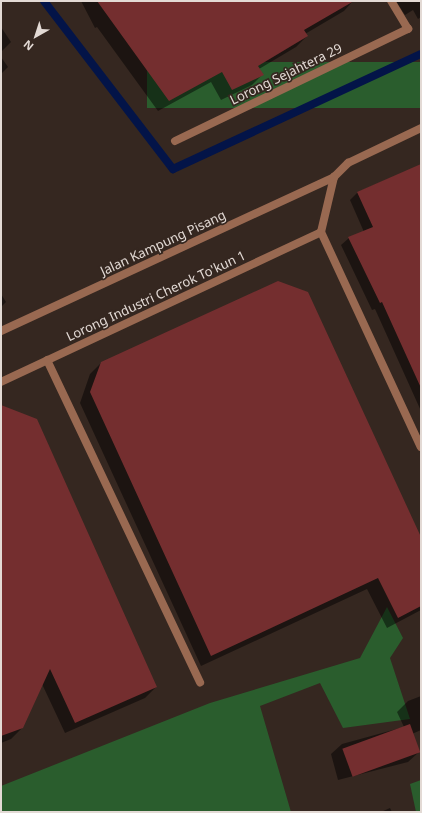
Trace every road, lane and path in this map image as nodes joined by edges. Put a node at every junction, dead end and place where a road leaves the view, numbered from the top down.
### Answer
1 (391, 1) edge
2 (421, 128) edge
3 (175, 141) dead end
4 (334, 176) junction
5 (322, 232) junction
6 (1, 331) edge
7 (47, 360) junction
8 (1, 382) edge
9 (421, 447) edge
10 (200, 682) dead end

1 - 3 street, Lorong Sejahtera 29
2 - 4 street, Jalan Kampung Pisang
4 - 5 street
4 - 6 street, Jalan Kampung Pisang
5 - 7 street, Lorong Industri Cherok To'kun 1
5 - 9 street
7 - 8 street, Lorong Industri Cherok To'kun 1
7 - 10 street

